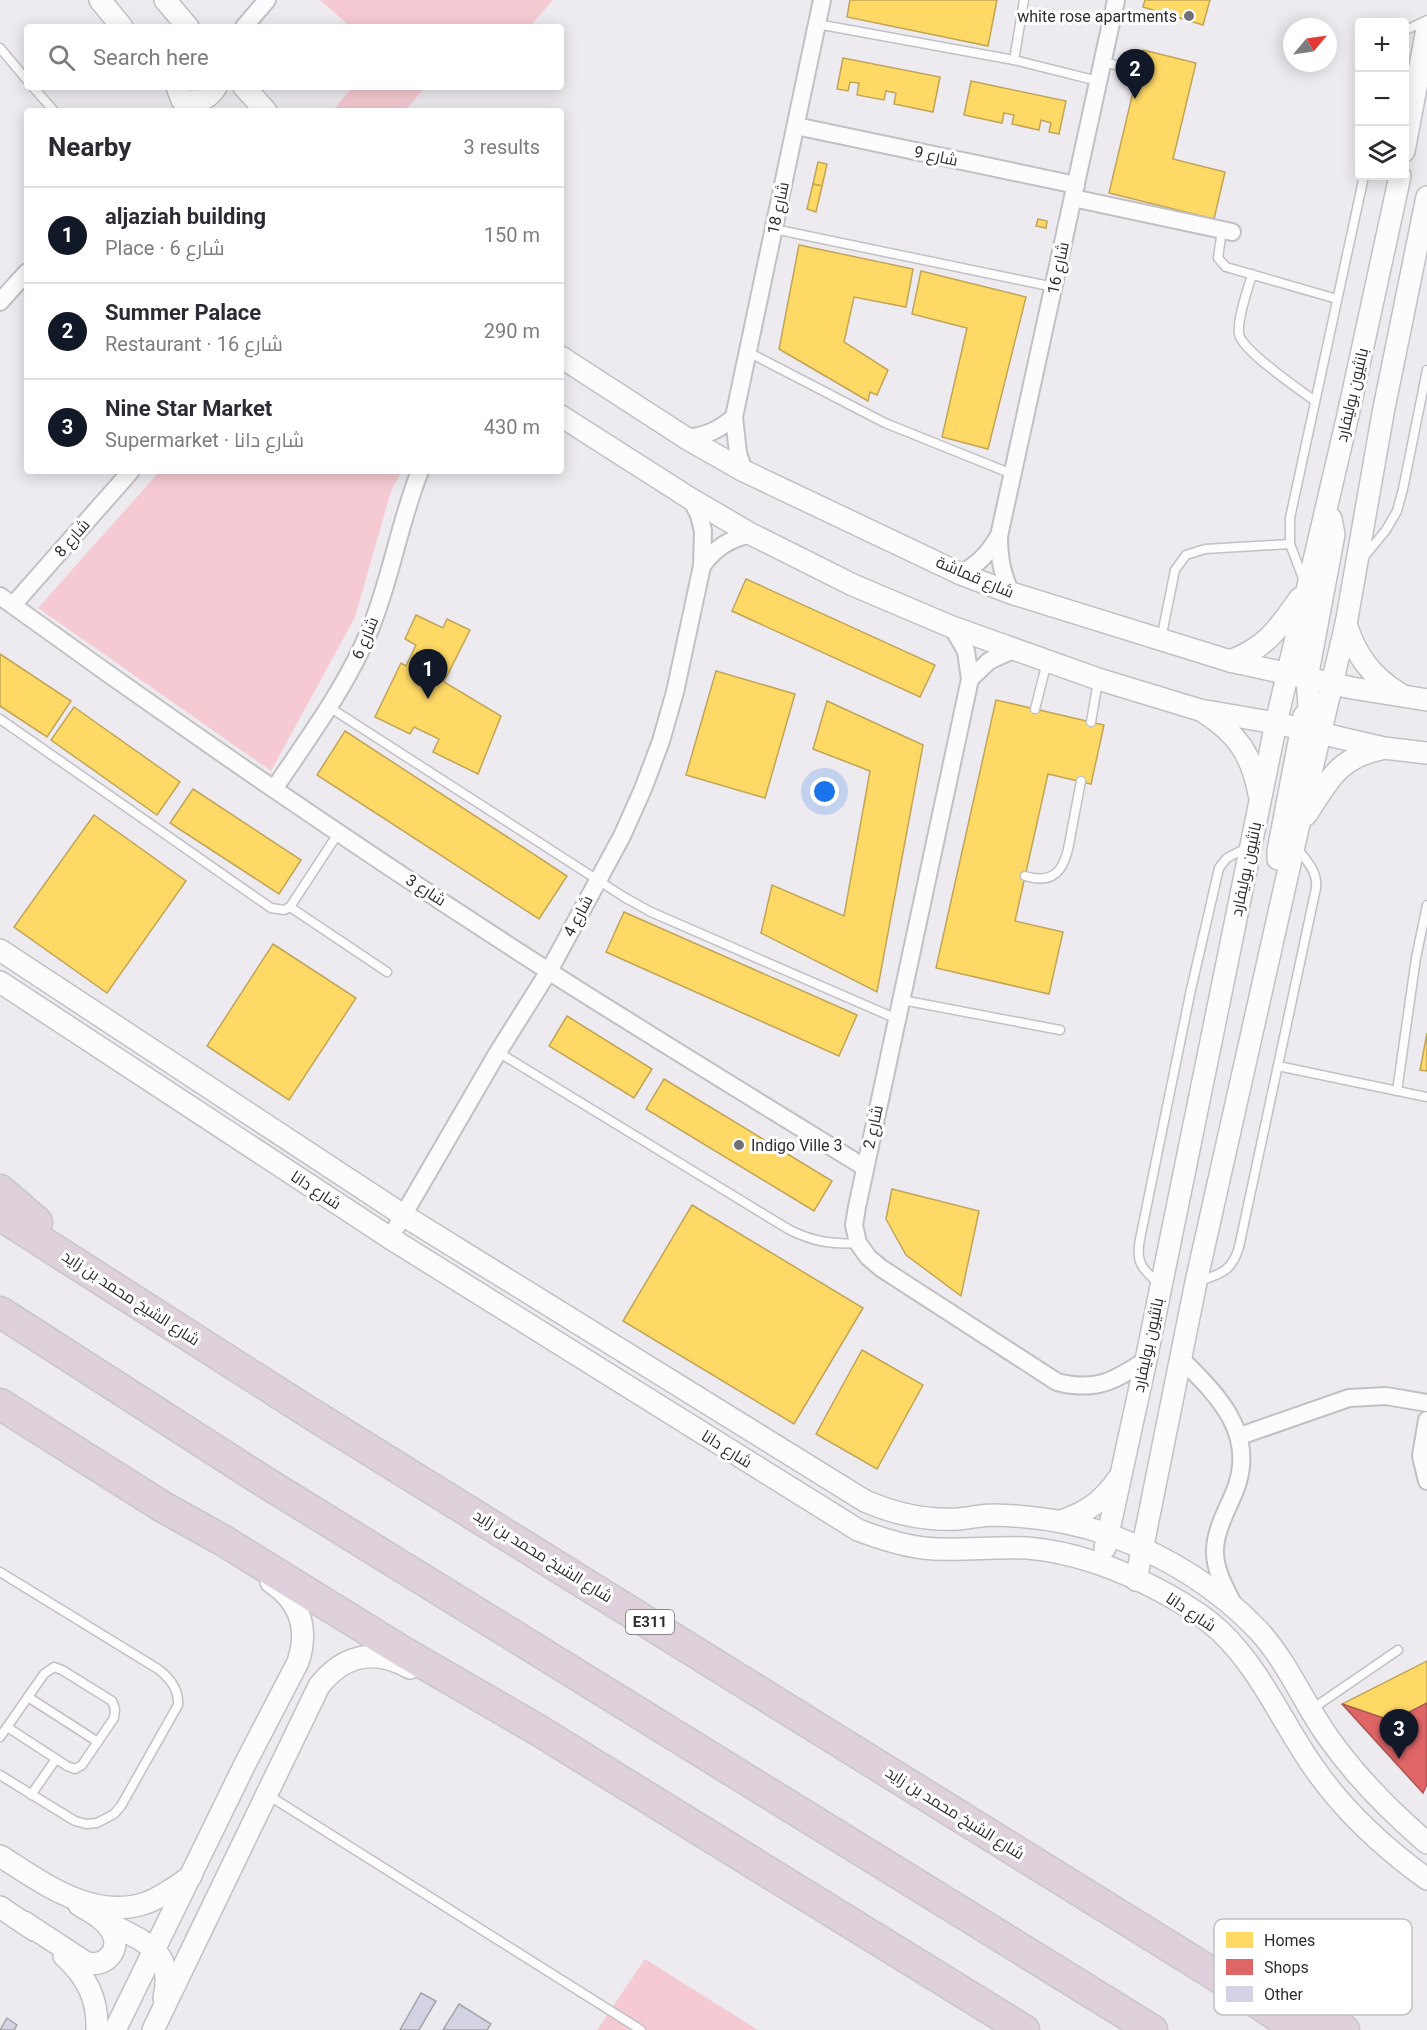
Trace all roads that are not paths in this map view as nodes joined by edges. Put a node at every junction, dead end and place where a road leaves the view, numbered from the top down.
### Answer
1 (100, 0) edge
2 (165, 0) edge
3 (267, 0) edge
4 (822, 0) edge
5 (1024, 0) edge
6 (1116, 0) edge
7 (1427, 19) edge
8 (120, 24) edge
9 (185, 24) edge
10 (247, 24) edge
11 (817, 24) junction
12 (1409, 29) edge
13 (1427, 29) edge
14 (0, 48) edge
15 (1014, 60) junction
16 (1102, 62) junction
17 (1138, 70) dead end
18 (24, 76) edge
19 (1098, 81) junction
20 (36, 90) edge
21 (213, 90) edge
22 (246, 90) edge
23 (179, 99) edge
24 (51, 108) edge
25 (263, 108) edge
26 (796, 126) junction
27 (1409, 126) edge
28 (1363, 180) edge
29 (1399, 180) edge
30 (1075, 192) junction
31 (1427, 197) edge
32 (774, 228) junction
33 (1227, 231) joint
34 (1252, 274) junction
35 (24, 275) edge
36 (1054, 287) junction
37 (1337, 299) junction
38 (0, 302) edge
39 (748, 352) junction
40 (564, 359) edge
41 (1427, 370) edge
42 (1315, 401) junction
43 (735, 417) junction
44 (564, 418) edge
45 (686, 438) junction
46 (744, 471) junction
47 (128, 474) edge
48 (419, 474) edge
49 (1012, 474) junction
50 (691, 499) junction
51 (1326, 507) junction
52 (751, 534) junction
53 (999, 536) junction
54 (1290, 544) junction
55 (1356, 565) junction
56 (702, 566) junction
57 (962, 574) junction
58 (1307, 587) junction
59 (1011, 593) junction
60 (4, 601) edge
61 (1346, 624) junction
62 (952, 627) junction
63 (1161, 640) junction
64 (1014, 650) junction
65 (1047, 662) junction
66 (1230, 662) junction
67 (1297, 676) junction
68 (970, 679) junction
69 (1098, 679) junction
70 (1332, 683) junction
71 (1416, 698) edge
72 (329, 707) junction
73 (1035, 709) dead end
74 (1200, 710) junction
75 (0, 719) edge
76 (1091, 722) dead end
77 (1276, 723) junction
78 (1312, 731) junction
79 (1384, 748) junction
80 (1427, 753) edge
81 (1081, 781) dead end
82 (274, 789) junction
83 (1260, 799) junction
84 (339, 832) junction
85 (1296, 836) junction
86 (1251, 845) junction
87 (1025, 876) dead end
88 (597, 880) junction
89 (1284, 892) junction
90 (1427, 905) edge
91 (290, 907) junction
92 (0, 950) edge
93 (549, 971) junction
94 (387, 972) dead end
95 (0, 982) edge
96 (902, 1000) junction
97 (897, 1019) junction
98 (1060, 1030) dead end
99 (498, 1052) junction
100 (1278, 1066) junction
101 (1397, 1091) junction
102 (1427, 1097) edge
103 (864, 1167) junction
104 (0, 1190) edge
105 (0, 1215) edge
106 (403, 1215) junction
107 (390, 1238) junction
108 (858, 1243) junction
109 (97, 1276) junction
110 (1196, 1282) junction
111 (1161, 1285) junction
112 (0, 1312) edge
113 (1181, 1359) junction
114 (1146, 1360) junction
115 (0, 1382) edge
116 (1427, 1403) edge
117 (0, 1404) edge
118 (1427, 1420) edge
119 (1240, 1436) junction
120 (1120, 1476) junction
121 (1427, 1481) edge
122 (163, 1508) junction
123 (1061, 1521) junction
124 (1108, 1534) junction
125 (1143, 1548) junction
126 (1102, 1565) junction
127 (0, 1572) edge
128 (1136, 1580) junction
129 (1234, 1606) junction
130 (1398, 1650) dead end
131 (28, 1696) junction
132 (484, 1697) junction
133 (1311, 1710) junction
134 (7, 1727) junction
135 (538, 1730) junction
136 (0, 1737) edge
137 (98, 1742) junction
138 (56, 1759) junction
139 (245, 1764) junction
140 (0, 1775) edge
141 (271, 1788) junction
142 (31, 1795) junction
143 (1427, 1843) edge
144 (0, 1856) edge
145 (191, 1876) junction
146 (1427, 1879) edge
147 (59, 1893) junction
148 (0, 1907) edge
149 (101, 1919) junction
150 (24, 1922) junction
151 (156, 1949) junction
152 (1214, 1975) edge
153 (1276, 2015) edge
154 (1308, 2015) edge
155 (156, 2023) edge
156 (98, 2030) edge
157 (115, 2030) edge
158 (641, 2030) edge
159 (1024, 2030) edge
160 (1152, 2030) edge
161 (1299, 2030) edge
162 (1344, 2030) edge

1 - 8 street
2 - 9 street
3 - 10 street
4 - 11 street, شارع 18
5 - 15 lane
6 - 16 street, شارع 16
7 - 12 lane
11 - 15 lane
11 - 26 street, شارع 18
13 - 27 street
14 - 18 lane
15 - 19 lane
16 - 17 lane
16 - 19 street, شارع 16
19 - 30 street, شارع 16
20 - 24 lane
21 - 23 street
22 - 25 street
26 - 30 street, شارع 9
26 - 32 street, شارع 18
28 - 37 lane
29 - 51 street, بانثيون بوليفارد
30 - 33 street, شارع 9
30 - 36 street, شارع 16
31 - 55 street, بانثيون بوليفارد
32 - 36 lane
32 - 39 street, شارع 18
33 - 34 lane
34 - 37 lane
34 - 42 lane
35 - 38 street
36 - 49 street, شارع 16
37 - 42 lane
39 - 43 street, شارع 18
39 - 49 lane
40 - 45 street, شارع قماشة
41 - 55 lane
42 - 54 lane
43 - 45 street
43 - 46 street, شارع 18
44 - 50 street
45 - 46 street, شارع قماشة
46 - 57 street, شارع قماشة
47 - 60 street, شارع 8
48 - 72 street, شارع 6
49 - 53 street, شارع 16
50 - 52 street
50 - 56 street, شارع 4
51 - 58 street, بانثيون بوليفارد
51 - 67 street
52 - 56 street
52 - 62 street
53 - 57 street, شارع 16
53 - 59 street, شارع 16
54 - 58 lane
54 - 63 lane
55 - 61 street, بانثيون بوليفارد
56 - 88 street, شارع 4
57 - 59 street, شارع قماشة
58 - 66 street
58 - 67 street, بانثيون بوليفارد
59 - 63 street, شارع قماشة
60 - 82 street, شارع 3
61 - 70 street, بانثيون بوليفارد
61 - 71 street
62 - 64 street
62 - 68 street, شارع 2
63 - 66 street, شارع قماشة
64 - 65 street
64 - 68 street
65 - 69 street
65 - 73 lane
66 - 67 street, شارع قماشة
67 - 70 street, شارع قماشة
67 - 77 street, بانثيون بوليفارد
67 - 78 street
68 - 96 street, شارع 2
69 - 74 street
69 - 76 lane
70 - 71 street, شارع قماشة
70 - 78 street, بانثيون بوليفارد
72 - 82 street, شارع 6
72 - 88 lane
74 - 77 street
74 - 83 street
75 - 91 lane
77 - 78 street
77 - 83 street, بانثيون بوليفارد
78 - 79 street
78 - 85 street, بانثيون بوليفارد
78 - 89 street
79 - 80 street
79 - 85 street
81 - 87 lane
82 - 84 street, شارع 3
83 - 86 street, بانثيون بوليفارد
84 - 91 lane
84 - 93 street, شارع 3
85 - 89 street, بانثيون بوليفارد
85 - 100 lane
86 - 111 street, بانثيون بوليفارد
86 - 111 lane
88 - 93 street, شارع 4
88 - 97 lane
89 - 110 street, بانثيون بوليفارد
90 - 101 lane
91 - 94 lane
92 - 106 street, شارع دانا
93 - 99 street, شارع 4
93 - 103 street, شارع 3
95 - 107 street, شارع دانا
96 - 97 street, شارع 2
96 - 98 lane
97 - 103 street, شارع 2
99 - 106 street, شارع 4
99 - 108 lane
100 - 101 lane
100 - 110 lane
101 - 102 lane
103 - 108 street, شارع 2
104 - 109 highway
105 - 109 highway, شارع الشيخ محمد بن زايد / E311
106 - 107 street, شارع 4
106 - 123 street, شارع دانا
107 - 126 street, شارع دانا
108 - 114 street
109 - 152 highway, شارع الشيخ محمد بن زايد / E311
110 - 113 street, بانثيون بوليفارد
111 - 114 street, بانثيون بوليفارد
112 - 160 highway
113 - 119 street
113 - 125 street, بانثيون بوليفارد
114 - 120 street, بانثيون بوليفارد
115 - 132 highway
116 - 119 street
117 - 122 highway
118 - 121 street
119 - 129 street
120 - 123 street
120 - 124 street, بانثيون بوليفارد
122 - 132 highway
122 - 139 street
123 - 124 street, شارع دانا
124 - 125 street, شارع دانا
124 - 126 street, بانثيون بوليفارد
125 - 128 street, بانثيون بوليفارد
125 - 129 street, شارع دانا
126 - 128 street, شارع دانا
127 - 142 lane
128 - 146 street, شارع دانا
129 - 133 street, شارع دانا
130 - 133 lane
131 - 134 lane
131 - 137 lane
131 - 137 lane
132 - 135 highway
133 - 143 street, شارع دانا
134 - 136 lane
134 - 138 lane
135 - 141 street
135 - 159 highway
137 - 138 lane
138 - 142 lane
139 - 141 street
139 - 145 street
140 - 142 lane
141 - 155 street
141 - 158 lane
144 - 147 street
145 - 147 street
145 - 151 street
147 - 149 street
148 - 150 street
149 - 150 street
149 - 151 street
150 - 156 street
151 - 155 street
151 - 157 street
153 - 161 highway, شارع الشيخ محمد بن زايد / E311
154 - 162 highway

